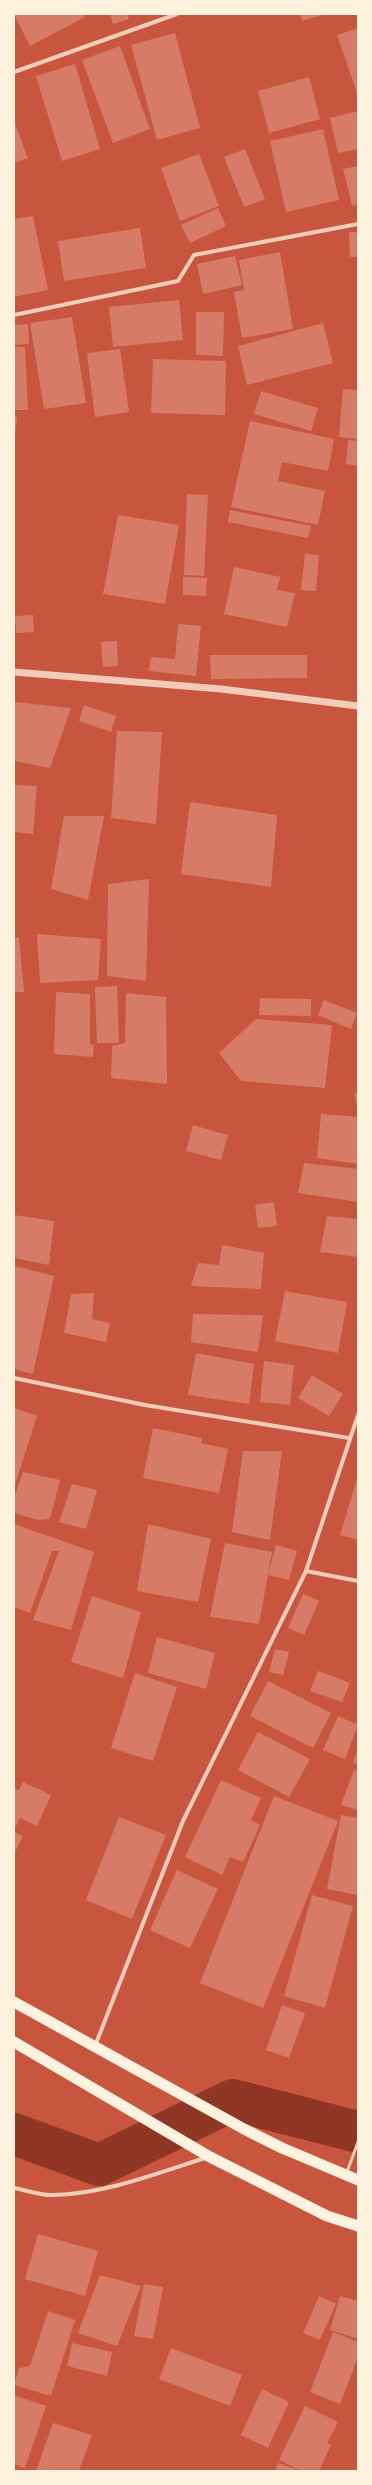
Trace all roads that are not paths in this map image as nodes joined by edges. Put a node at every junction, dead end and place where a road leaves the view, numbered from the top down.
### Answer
1 (177, 14) edge
2 (14, 72) edge
3 (358, 224) edge
4 (14, 315) edge
5 (14, 672) edge
6 (358, 706) edge
7 (14, 1378) edge
8 (358, 1415) edge
9 (349, 1438) junction
10 (306, 1571) junction
11 (358, 1581) edge
12 (14, 2002) edge
13 (14, 2042) edge
14 (95, 2046) junction
15 (358, 2142) edge
16 (210, 2157) junction
17 (346, 2175) junction
18 (358, 2180) edge
19 (14, 2188) edge
20 (358, 2226) edge

1 - 2 street
3 - 4 street
5 - 6 street
7 - 9 street
8 - 9 street
9 - 10 street
10 - 11 street
10 - 14 street
12 - 14 highway
13 - 16 highway
14 - 17 highway
15 - 17 lane
16 - 19 street
16 - 20 highway
17 - 18 highway

